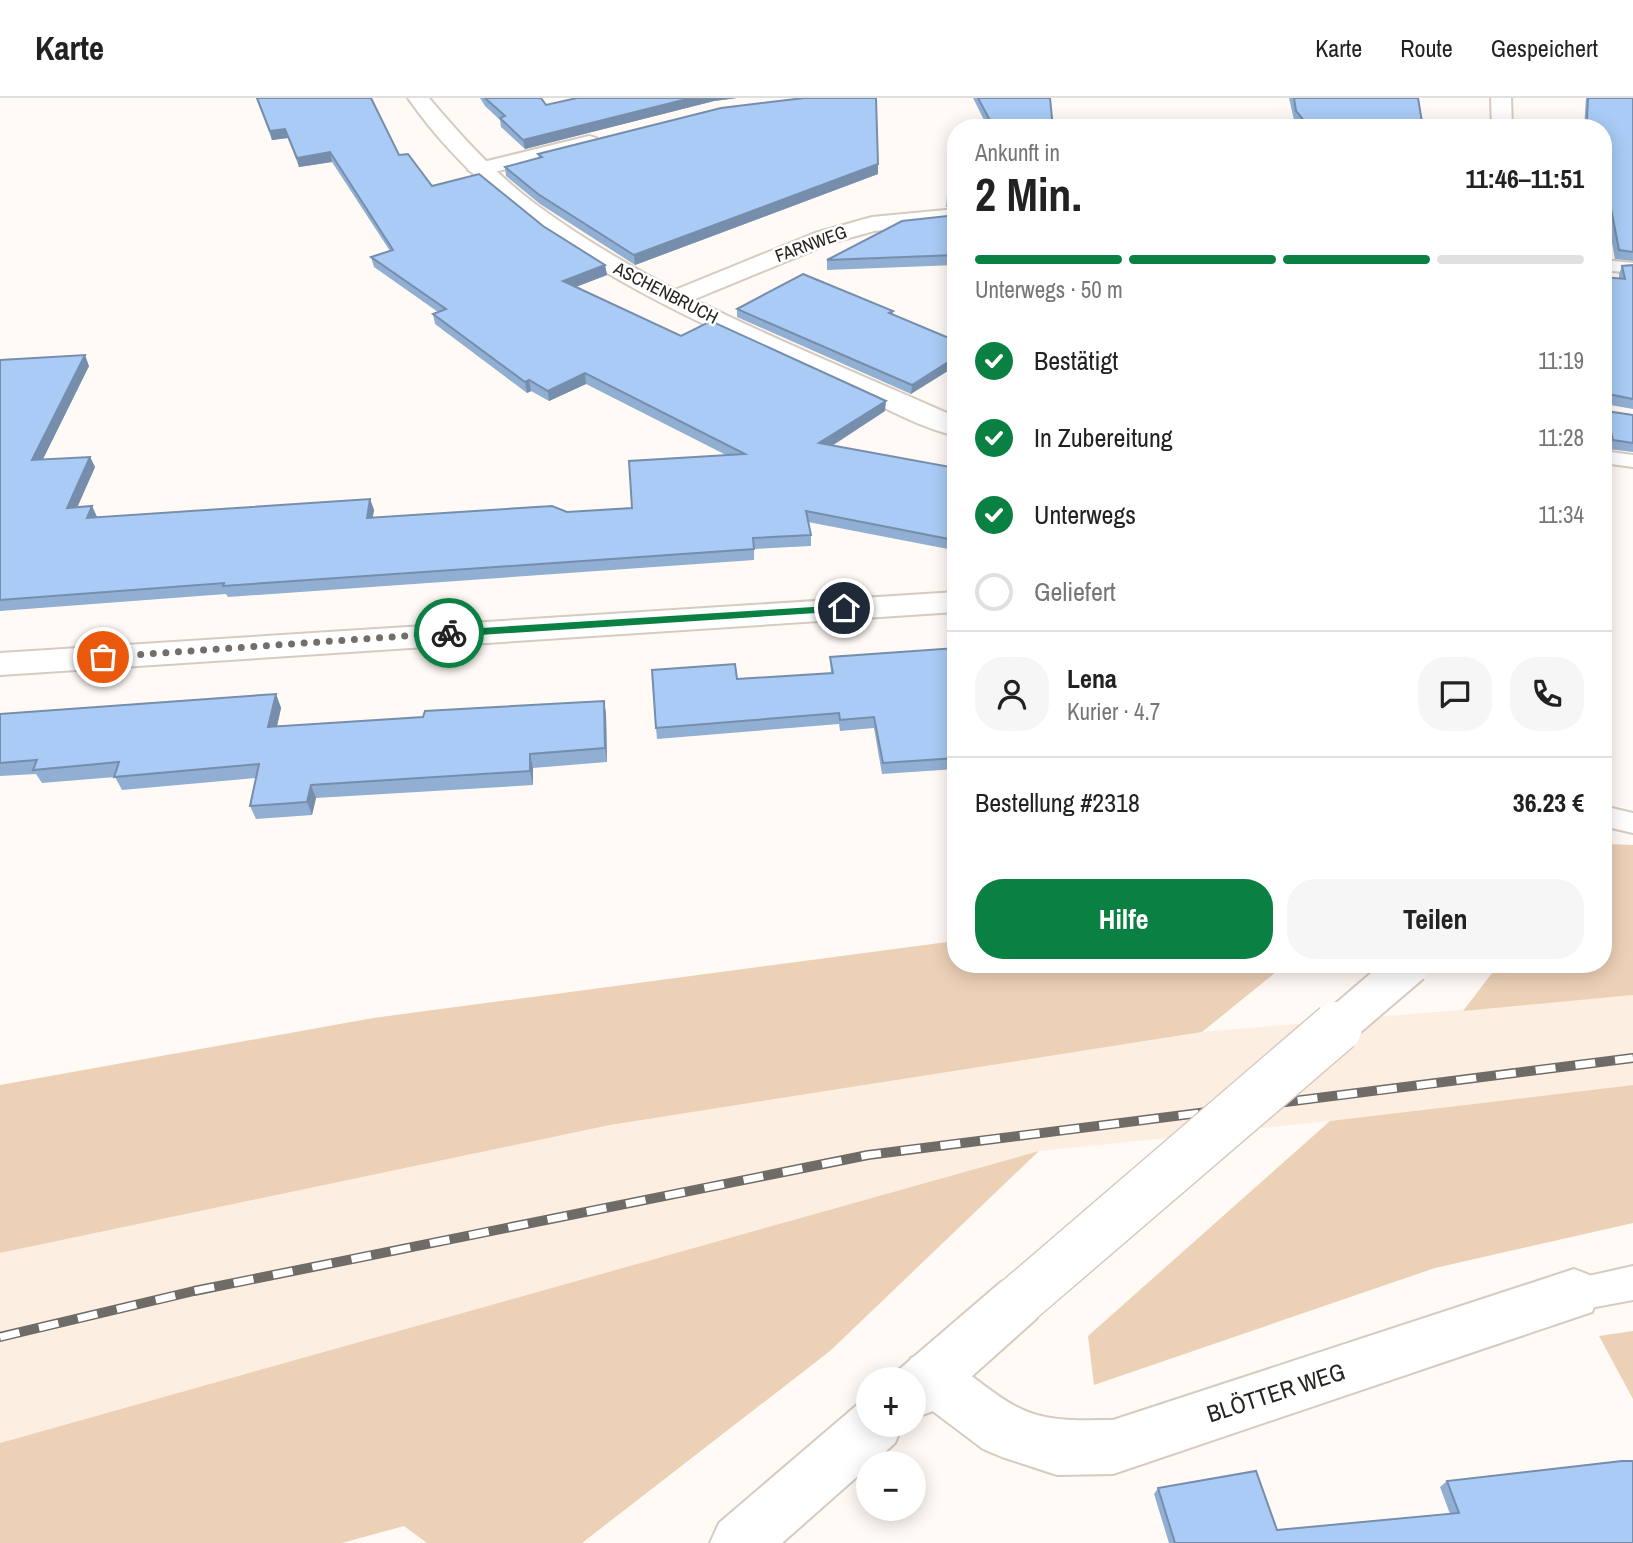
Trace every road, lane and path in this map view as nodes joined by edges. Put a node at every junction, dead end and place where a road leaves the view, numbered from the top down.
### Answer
1 (418, 98) edge
2 (1501, 98) edge
3 (1502, 119) edge
4 (614, 135) edge
5 (479, 170) junction
6 (947, 217) edge
7 (1612, 266) edge
8 (1633, 268) edge
9 (674, 299) junction
10 (947, 424) edge
11 (1612, 458) edge
12 (1633, 461) edge
13 (947, 603) edge
14 (0, 664) edge
15 (1612, 818) edge
16 (1633, 823) edge
17 (1400, 973) edge
18 (1633, 1283) edge
19 (1574, 1294) joint
20 (926, 1381) edge
21 (926, 1387) edge
22 (861, 1437) edge
23 (738, 1543) edge

1 - 5 street, ASCHENBRUCH
2 - 3 street
4 - 5 street
5 - 9 street, ASCHENBRUCH
6 - 9 street, FARNWEG
7 - 8 lane
9 - 10 street, ASCHENBRUCH
11 - 12 lane
13 - 14 street
15 - 16 lane
17 - 20 street, BLÖTTER WEG, bridge
18 - 19 lane, BLÖTTER WEG
19 - 21 street, BLÖTTER WEG
22 - 23 street

